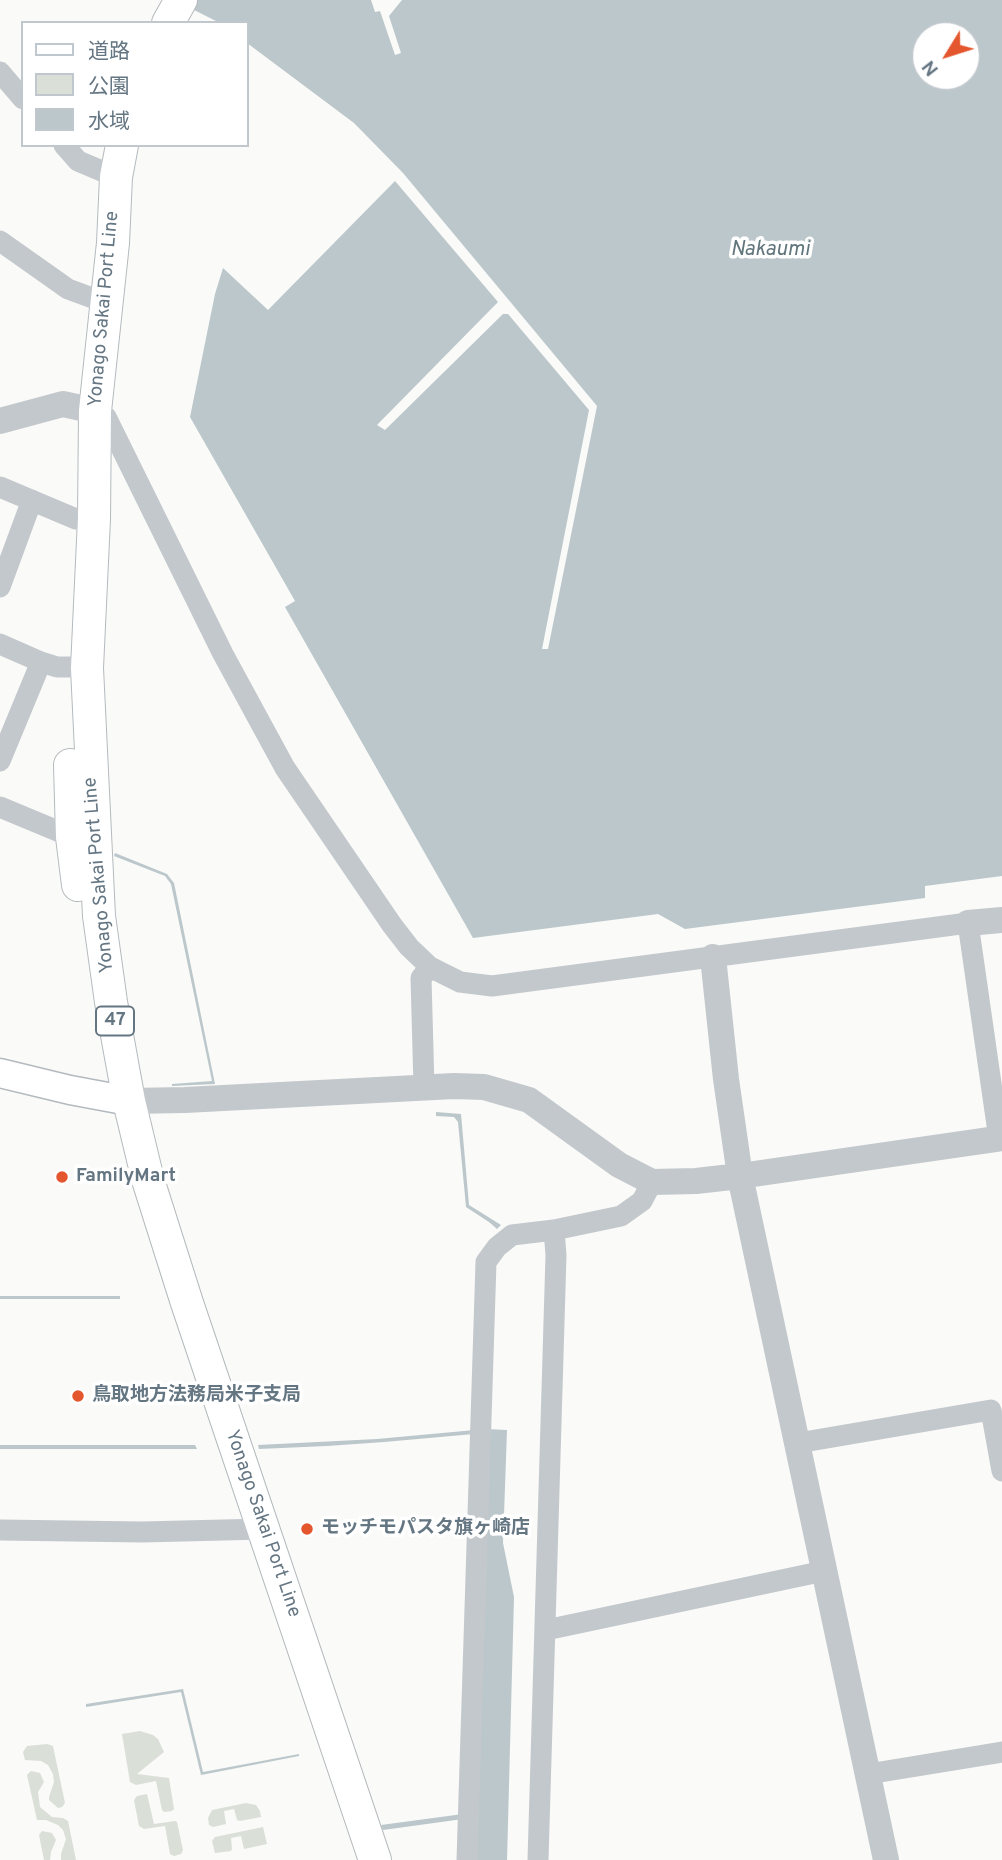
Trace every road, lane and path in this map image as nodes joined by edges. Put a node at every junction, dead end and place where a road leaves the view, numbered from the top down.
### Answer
1 (0, 72) edge
2 (21, 97) edge
3 (66, 147) edge
4 (120, 147) edge
5 (106, 165) edge
6 (0, 241) edge
7 (98, 300) junction
8 (89, 410) junction
9 (0, 421) edge
10 (0, 487) edge
11 (32, 500) junction
12 (76, 519) junction
13 (0, 587) edge
14 (0, 644) edge
15 (56, 664) junction
16 (0, 761) edge
17 (0, 807) edge
18 (72, 837) junction
19 (1002, 920) edge
20 (968, 923) junction
21 (713, 957) junction
22 (430, 967) junction
23 (0, 1073) edge
24 (424, 1087) junction
25 (120, 1100) junction
26 (1000, 1139) edge
27 (740, 1176) junction
28 (652, 1182) junction
29 (554, 1230) junction
30 (997, 1409) edge
31 (798, 1443) junction
32 (1002, 1471) edge
33 (255, 1529) junction
34 (0, 1530) edge
35 (824, 1571) junction
36 (546, 1630) junction
37 (1002, 1752) edge
38 (868, 1774) junction
39 (355, 1860) edge
40 (375, 1860) edge
41 (467, 1860) edge
42 (538, 1860) edge
43 (886, 1860) edge

1 - 2 street
3 - 5 street
4 - 5 main road, Yonago Sakai Port Line / 47
5 - 7 main road, Yonago Sakai Port Line / 47
6 - 7 street
7 - 8 main road, Yonago Sakai Port Line / 47
8 - 9 street
8 - 12 main road, Yonago Sakai Port Line / 47
8 - 22 street
8 - 25 main road, Yonago Sakai Port Line / 47
10 - 11 street
11 - 12 street
11 - 13 street
12 - 15 main road, Yonago Sakai Port Line / 47
14 - 15 street
15 - 16 street
15 - 18 main road, Yonago Sakai Port Line / 47
17 - 18 street
18 - 25 main road, Yonago Sakai Port Line / 47
19 - 20 street
20 - 21 street
20 - 26 street
21 - 22 street
21 - 27 street
22 - 24 street
23 - 25 main road
24 - 25 street
24 - 28 street
25 - 33 main road, Yonago Sakai Port Line / 47
26 - 27 street
27 - 28 street
27 - 31 street
28 - 29 street
29 - 36 street
29 - 41 street
30 - 31 street
30 - 32 street
31 - 35 street
33 - 34 street
33 - 39 main road, Yonago Sakai Port Line / 47
33 - 40 main road, Yonago Sakai Port Line / 47
35 - 36 street
35 - 38 street
36 - 42 street
37 - 38 street
38 - 43 street

